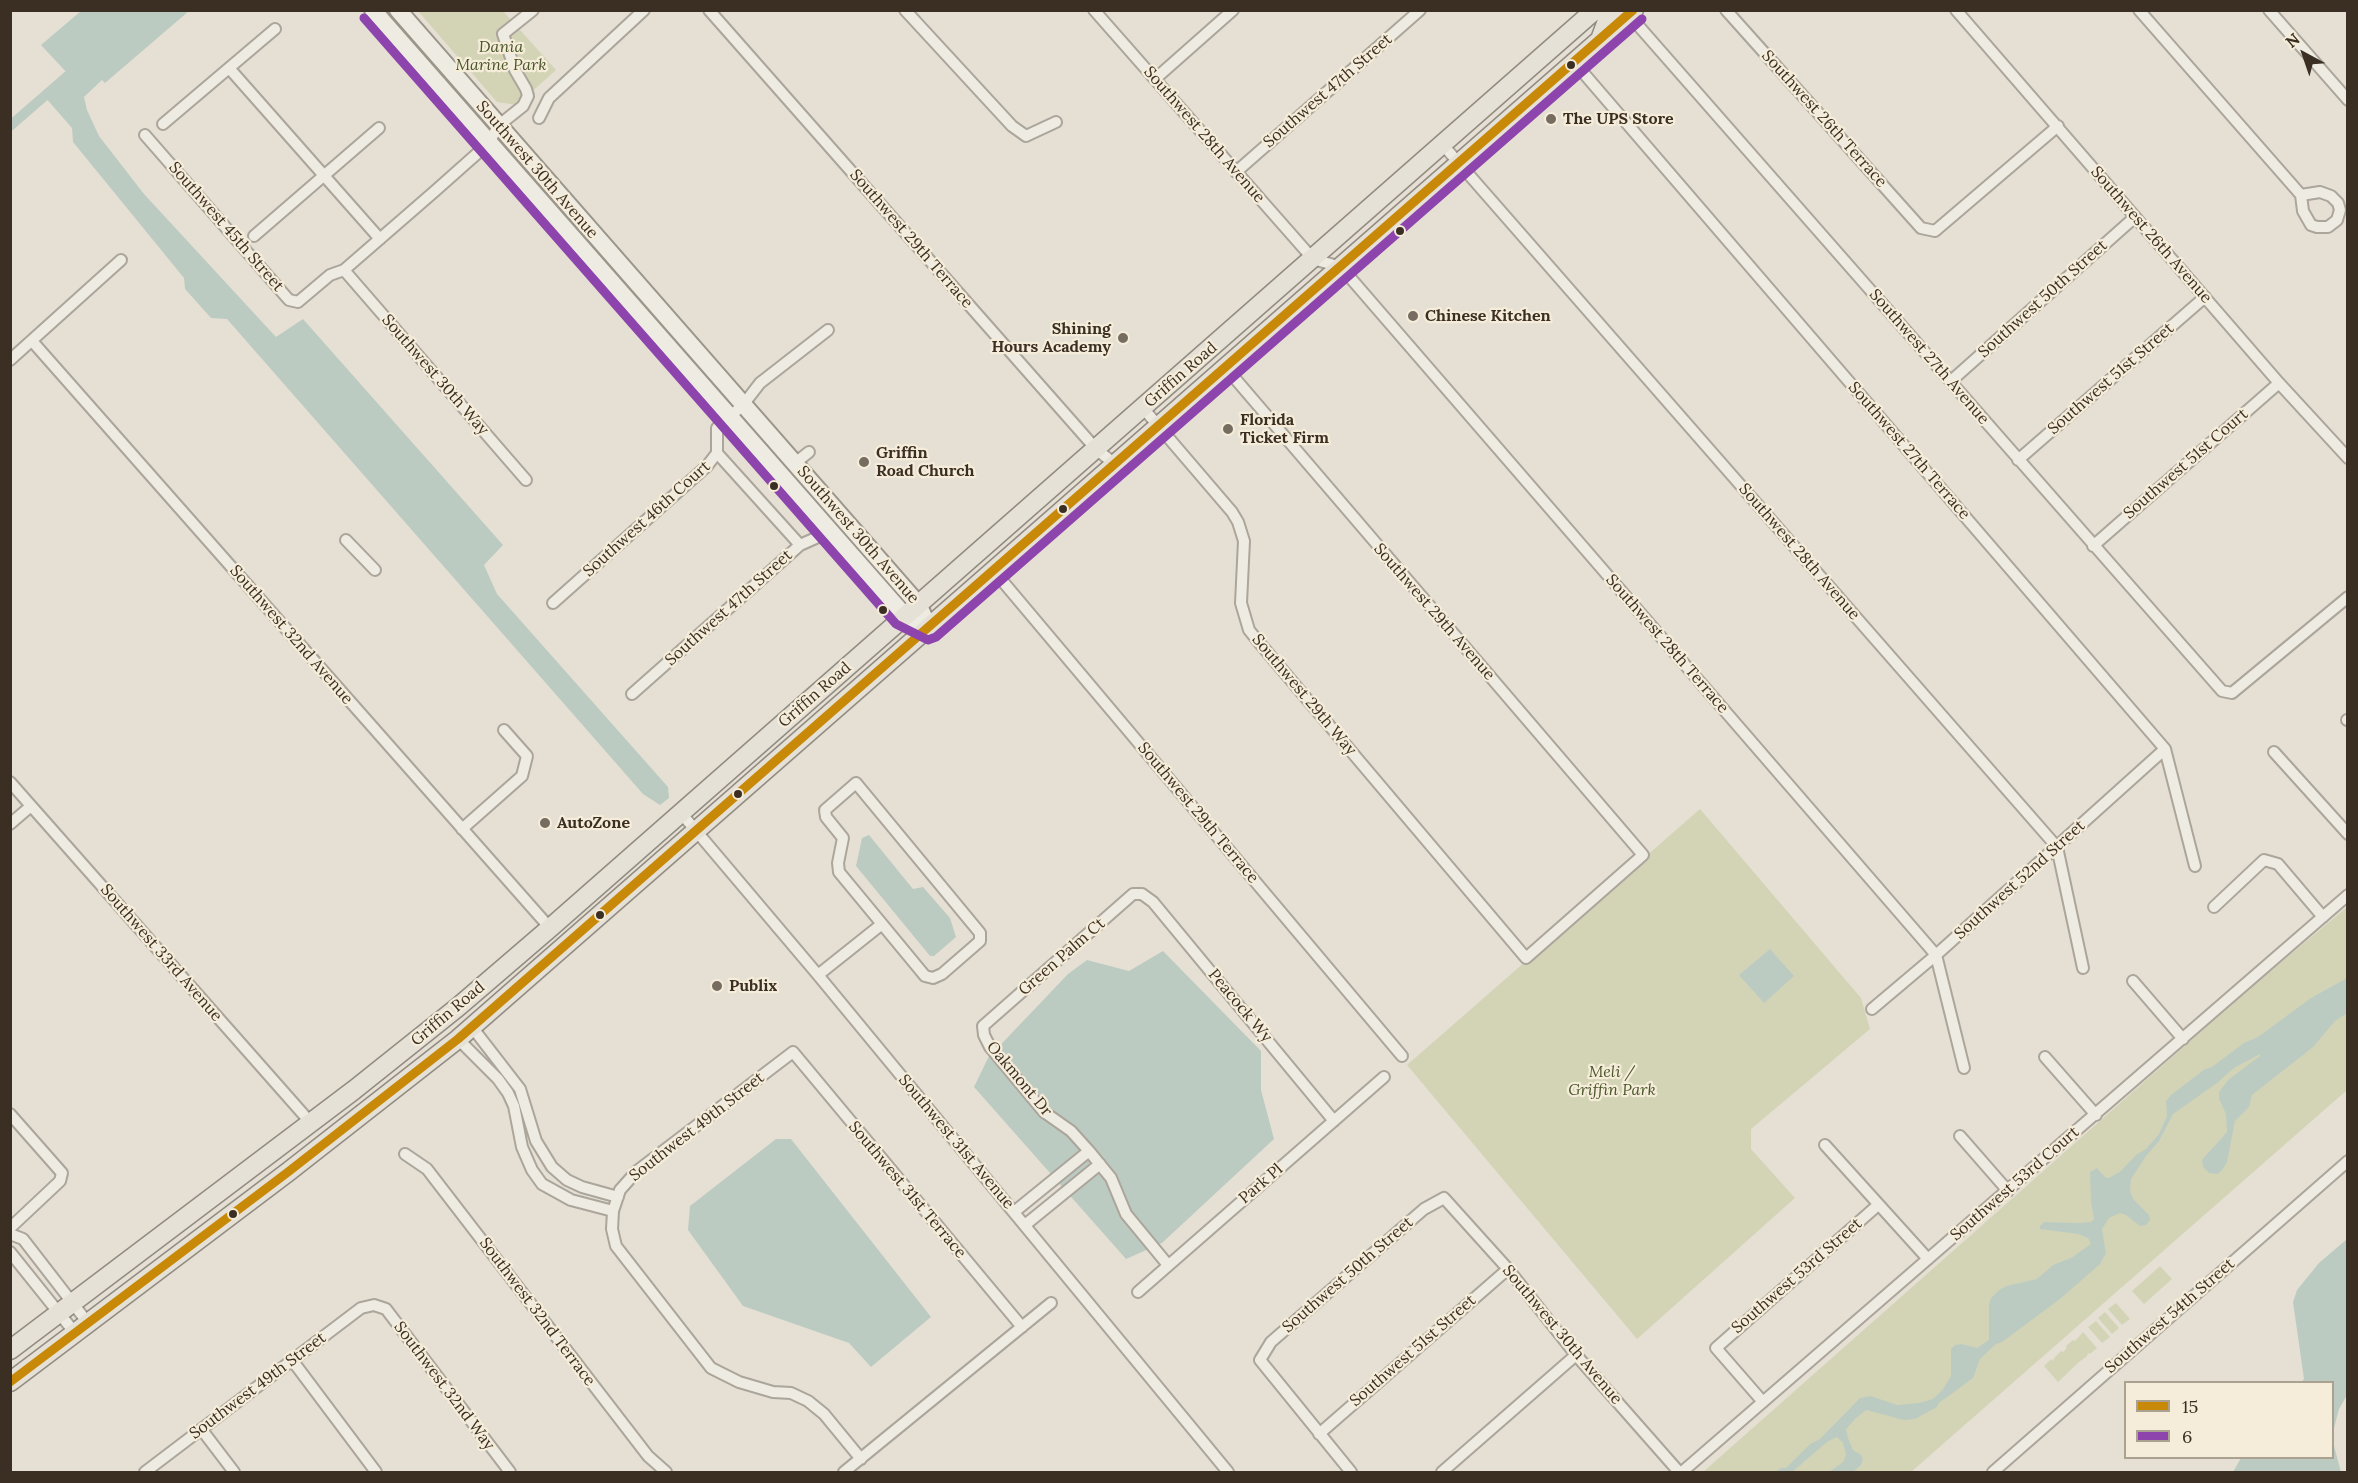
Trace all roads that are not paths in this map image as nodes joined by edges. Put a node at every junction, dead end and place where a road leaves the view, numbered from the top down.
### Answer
1 (373, 10) edge
2 (398, 10) edge
3 (533, 10) edge
4 (644, 10) edge
5 (709, 10) edge
6 (1094, 10) edge
7 (1233, 10) edge
8 (1420, 10) edge
9 (1595, 10) edge
10 (1611, 10) edge
11 (1726, 10) edge
12 (1956, 10) edge
13 (2139, 10) edge
14 (2269, 10) edge
15 (910, 12) edge
16 (1631, 12) edge
17 (275, 29) dead end
18 (1601, 39) junction
19 (1574, 62) junction
20 (229, 68) junction
21 (1155, 79) junction
22 (2348, 100) edge
23 (539, 118) dead end
24 (1056, 122) dead end
25 (163, 124) dead end
26 (498, 126) junction
27 (2058, 126) junction
28 (379, 128) dead end
29 (145, 135) dead end
30 (489, 143) junction
31 (1443, 145) junction
32 (1459, 163) junction
33 (1236, 172) junction
34 (324, 175) junction
35 (2301, 195) dead end
36 (2135, 217) junction
37 (254, 236) dead end
38 (380, 239) junction
39 (1313, 259) junction
40 (121, 260) dead end
41 (1341, 267) junction
42 (344, 270) junction
43 (2205, 297) junction
44 (828, 330) dead end
45 (32, 341) junction
46 (10, 360) edge
47 (1226, 368) junction
48 (1951, 381) junction
49 (2280, 383) junction
50 (743, 405) junction
51 (1143, 408) junction
52 (730, 416) junction
53 (1159, 427) junction
54 (1096, 449) junction
55 (809, 452) dead end
56 (717, 453) junction
57 (2348, 458) edge
58 (2018, 460) junction
59 (795, 463) junction
60 (1116, 465) junction
61 (526, 480) dead end
62 (833, 534) junction
63 (346, 540) dead end
64 (801, 545) junction
65 (2093, 546) junction
66 (375, 570) dead end
67 (994, 571) junction
68 (2348, 597) edge
69 (553, 603) dead end
70 (918, 604) junction
71 (905, 616) junction
72 (928, 628) junction
73 (632, 694) dead end
74 (504, 730) dead end
75 (2165, 749) junction
76 (2274, 752) dead end
77 (10, 782) edge
78 (32, 806) junction
79 (681, 813) junction
80 (10, 824) edge
81 (462, 829) junction
82 (697, 831) junction
83 (2348, 834) edge
84 (2057, 847) junction
85 (2195, 866) dead end
86 (1142, 894) joint
87 (2348, 895) edge
88 (2214, 907) dead end
89 (2323, 917) junction
90 (882, 924) junction
91 (550, 928) junction
92 (1936, 955) junction
93 (1526, 958) joint
94 (2083, 968) dead end
95 (818, 975) junction
96 (2133, 981) dead end
97 (520, 986) junction
98 (1872, 1009) dead end
99 (983, 1026) joint
100 (472, 1027) junction
101 (458, 1039) junction
102 (2182, 1039) junction
103 (793, 1052) joint
104 (1402, 1056) dead end
105 (2045, 1057) dead end
106 (1964, 1068) dead end
107 (1384, 1077) dead end
108 (354, 1090) junction
109 (10, 1114) edge
110 (2096, 1115) junction
111 (1334, 1121) junction
112 (311, 1123) junction
113 (335, 1136) junction
114 (1960, 1136) dead end
115 (1825, 1145) dead end
116 (1089, 1150) junction
117 (405, 1154) dead end
118 (2348, 1161) edge
119 (1100, 1164) junction
120 (288, 1173) junction
121 (2008, 1191) junction
122 (618, 1197) junction
123 (1444, 1198) joint
124 (1878, 1205) junction
125 (613, 1211) junction
126 (1014, 1212) junction
127 (1025, 1225) junction
128 (10, 1228) edge
129 (10, 1234) edge
130 (10, 1252) edge
131 (1928, 1259) junction
132 (1168, 1265) junction
133 (1508, 1269) junction
134 (1138, 1292) dead end
135 (1051, 1303) dead end
136 (374, 1305) joint
137 (66, 1308) junction
138 (1022, 1327) junction
139 (82, 1328) junction
140 (10, 1350) edge
141 (1576, 1355) junction
142 (292, 1360) junction
143 (10, 1382) edge
144 (1763, 1402) junction
145 (201, 1430) junction
146 (1318, 1434) junction
147 (861, 1459) junction
148 (145, 1473) edge
149 (234, 1473) edge
150 (376, 1473) edge
151 (510, 1473) edge
152 (666, 1473) edge
153 (844, 1473) edge
154 (1228, 1473) edge
155 (1351, 1473) edge
156 (1442, 1473) edge
157 (1680, 1473) edge
158 (1993, 1473) edge

1 - 30 main road, Southwest 30th Avenue
2 - 26 main road, Southwest 30th Avenue
3 - 26 street
4 - 23 street
5 - 54 street, Southwest 29th Terrace
6 - 21 street, Southwest 28th Avenue
7 - 21 street
8 - 33 street, Southwest 47th Street
9 - 31 main road, Griffin Road
10 - 18 main road
11 - 27 street, Southwest 26th Terrace
12 - 27 street, Southwest 26th Avenue
13 - 35 street
14 - 22 street
15 - 24 street
16 - 18 main road, Griffin Road
16 - 48 street, Southwest 27th Avenue
17 - 20 street
18 - 19 main road, Griffin Road
19 - 32 main road, Griffin Road
19 - 75 street, Southwest 27th Terrace
20 - 25 street
20 - 34 street
21 - 33 street, Southwest 28th Avenue
26 - 30 street, Southwest 45th Street
26 - 50 main road, Southwest 30th Avenue
27 - 36 street, Southwest 26th Avenue
28 - 34 street
29 - 42 street, Southwest 45th Street
30 - 38 street, Southwest 45th Street
30 - 52 main road, Southwest 30th Avenue
31 - 32 street, Southwest 28th Avenue
31 - 39 main road, Griffin Road
32 - 41 main road, Griffin Road
32 - 84 street, Southwest 28th Avenue
33 - 39 street, Southwest 28th Avenue
34 - 37 street
34 - 38 street
36 - 43 street, Southwest 26th Avenue
36 - 48 street, Southwest 50th Street
38 - 42 street, Southwest 45th Street
39 - 41 street
39 - 51 main road, Griffin Road
40 - 45 street
41 - 47 main road, Griffin Road
41 - 92 street, Southwest 28th Terrace
42 - 61 street, Southwest 30th Way
43 - 49 street, Southwest 26th Avenue
43 - 58 street, Southwest 51st Street
44 - 50 street, Southwest 46th Court
45 - 46 street
45 - 81 street, Southwest 32nd Avenue
47 - 53 main road, Griffin Road
47 - 93 street, Southwest 29th Avenue
48 - 58 street, Southwest 27th Avenue
49 - 57 street, Southwest 26th Avenue
49 - 65 street, Southwest 51st Court
50 - 52 street, Southwest 46th Court
50 - 59 main road, Southwest 30th Avenue
51 - 53 street, Southwest 29th Way
51 - 54 main road, Griffin Road
52 - 56 street, Southwest 46th Court
52 - 62 main road, Southwest 30th Avenue
53 - 60 main road, Griffin Road
53 - 93 street, Southwest 29th Way
54 - 60 street, Southwest 29th Terrace
54 - 70 main road, Griffin Road
55 - 59 street
56 - 64 street
56 - 69 street, Southwest 46th Court
58 - 65 street, Southwest 27th Avenue
59 - 70 main road, Southwest 30th Avenue
60 - 67 main road, Griffin Road
62 - 64 street, Southwest 47th Street
62 - 71 main road, Southwest 30th Avenue
63 - 66 street
64 - 73 street, Southwest 47th Street
65 - 68 street, Southwest 27th Avenue
67 - 72 main road, Griffin Road
67 - 104 street, Southwest 29th Terrace
70 - 71 main road, Griffin Road
70 - 72 main road, Southwest 30th Avenue
71 - 72 main road, Southwest 30th Avenue
71 - 79 main road, Griffin Road
72 - 82 main road, Griffin Road
74 - 81 street
75 - 84 street, Southwest 52nd Street
75 - 85 street, Southwest 27th Terrace
76 - 83 street
77 - 78 street, Southwest 33rd Avenue
78 - 80 street
78 - 112 street, Southwest 33rd Avenue
79 - 82 street, Southwest 31st Avenue
79 - 91 main road, Griffin Road
81 - 91 street, Southwest 32nd Avenue
82 - 95 street, Southwest 31st Avenue
82 - 97 main road, Griffin Road
84 - 92 street, Southwest 52nd Street
84 - 94 street, Southwest 28th Avenue
86 - 99 street, Green Palm Ct
86 - 111 street, Peacock Wy
87 - 89 street, Southwest 53rd Court
88 - 89 street
89 - 102 street, Southwest 53rd Court
90 - 90 street
90 - 95 street
91 - 97 main road
91 - 108 main road, Griffin Road
92 - 98 street, Southwest 52nd Street
92 - 106 street, Southwest 28th Terrace
95 - 126 street, Southwest 31st Avenue
96 - 102 street
97 - 100 main road, Griffin Road
99 - 116 street, Oakmont Dr
100 - 101 main road, Griffin Road
100 - 122 street
101 - 113 main road, Griffin Road
101 - 125 street
102 - 110 street, Southwest 53rd Court
103 - 122 street, Southwest 49th Street
103 - 138 street, Southwest 31st Terrace
105 - 110 street
107 - 111 street, Park Pl
108 - 112 main road, Griffin Road
108 - 113 main road
109 - 128 street
110 - 121 street, Southwest 53rd Court
111 - 132 street, Park Pl
112 - 120 main road
112 - 137 main road, Griffin Road
113 - 120 main road, Griffin Road
114 - 121 street
115 - 124 street
116 - 119 street, Oakmont Dr
116 - 126 street
117 - 152 street, Southwest 32nd Terrace
118 - 158 street, Southwest 54th Street
119 - 127 street
119 - 132 street
120 - 139 main road, Griffin Road
121 - 131 street, Southwest 53rd Court
122 - 125 street, Southwest 49th Street
123 - 133 street, Southwest 30th Avenue
123 - 146 street, Southwest 50th Street
124 - 131 street
124 - 144 street, Southwest 53rd Street
125 - 147 street
126 - 127 street, Southwest 31st Avenue
127 - 154 street, Southwest 31st Avenue
129 - 137 street
130 - 137 street
131 - 144 street, Southwest 53rd Court
132 - 134 street, Park Pl
133 - 141 street, Southwest 30th Avenue
133 - 146 street, Southwest 51st Street
135 - 138 street
136 - 142 street, Southwest 49th Street
136 - 151 street, Southwest 32nd Way
137 - 139 street
137 - 139 street
137 - 140 main road, Griffin Road
138 - 147 street
139 - 143 main road, Griffin Road
141 - 156 street
141 - 157 street, Southwest 30th Avenue
142 - 145 street, Southwest 49th Street
142 - 150 street
144 - 157 street, Southwest 53rd Court
145 - 148 street, Southwest 49th Street
145 - 149 street
146 - 155 street
147 - 153 street

